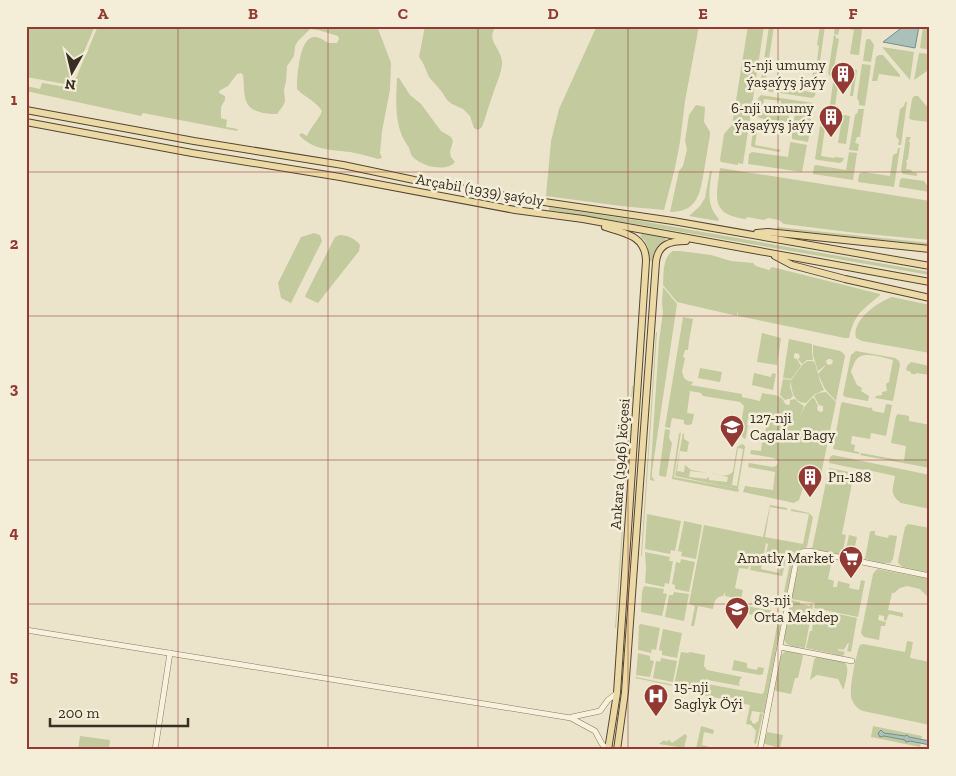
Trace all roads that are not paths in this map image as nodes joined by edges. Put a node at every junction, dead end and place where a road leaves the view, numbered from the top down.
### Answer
1 (26, 110) edge
2 (26, 122) edge
3 (383, 174) junction
4 (414, 180) junction
5 (381, 185) junction
6 (412, 191) junction
7 (583, 220) junction
8 (750, 235) junction
9 (702, 242) junction
10 (930, 249) edge
11 (770, 253) junction
12 (930, 266) edge
13 (930, 282) edge
14 (930, 298) edge
15 (930, 576) edge
16 (26, 630) edge
17 (780, 647) junction
18 (170, 653) junction
19 (852, 661) dead end
20 (617, 693) junction
21 (572, 718) junction
22 (155, 750) edge
23 (608, 750) edge
24 (617, 750) edge
25 (760, 750) edge

1 - 3 main road, Arçabil (1939) şaýoly
2 - 5 main road, Arçabil (1939) şaýoly
3 - 4 main road, Arçabil (1939) şaýoly
3 - 5 main road
4 - 6 main road
4 - 8 main road, Arçabil (1939) şaýoly
5 - 6 main road, Arçabil (1939) şaýoly
6 - 7 main road, Arçabil (1939) şaýoly
7 - 9 main road, Arçabil (1939) şaýoly
7 - 20 main road, Ankara (1946) köçesi
8 - 10 main road
8 - 12 main road, Arçabil (1939) şaýoly
9 - 11 main road, Arçabil (1939) şaýoly
9 - 24 main road, Ankara (1946) köçesi
11 - 13 main road, Arçabil (1939) şaýoly
11 - 14 main road
15 - 17 street
16 - 18 street
17 - 19 street
17 - 25 street
18 - 21 street
18 - 22 street
20 - 21 street
20 - 23 main road, Ankara (1946) köçesi
21 - 23 street

